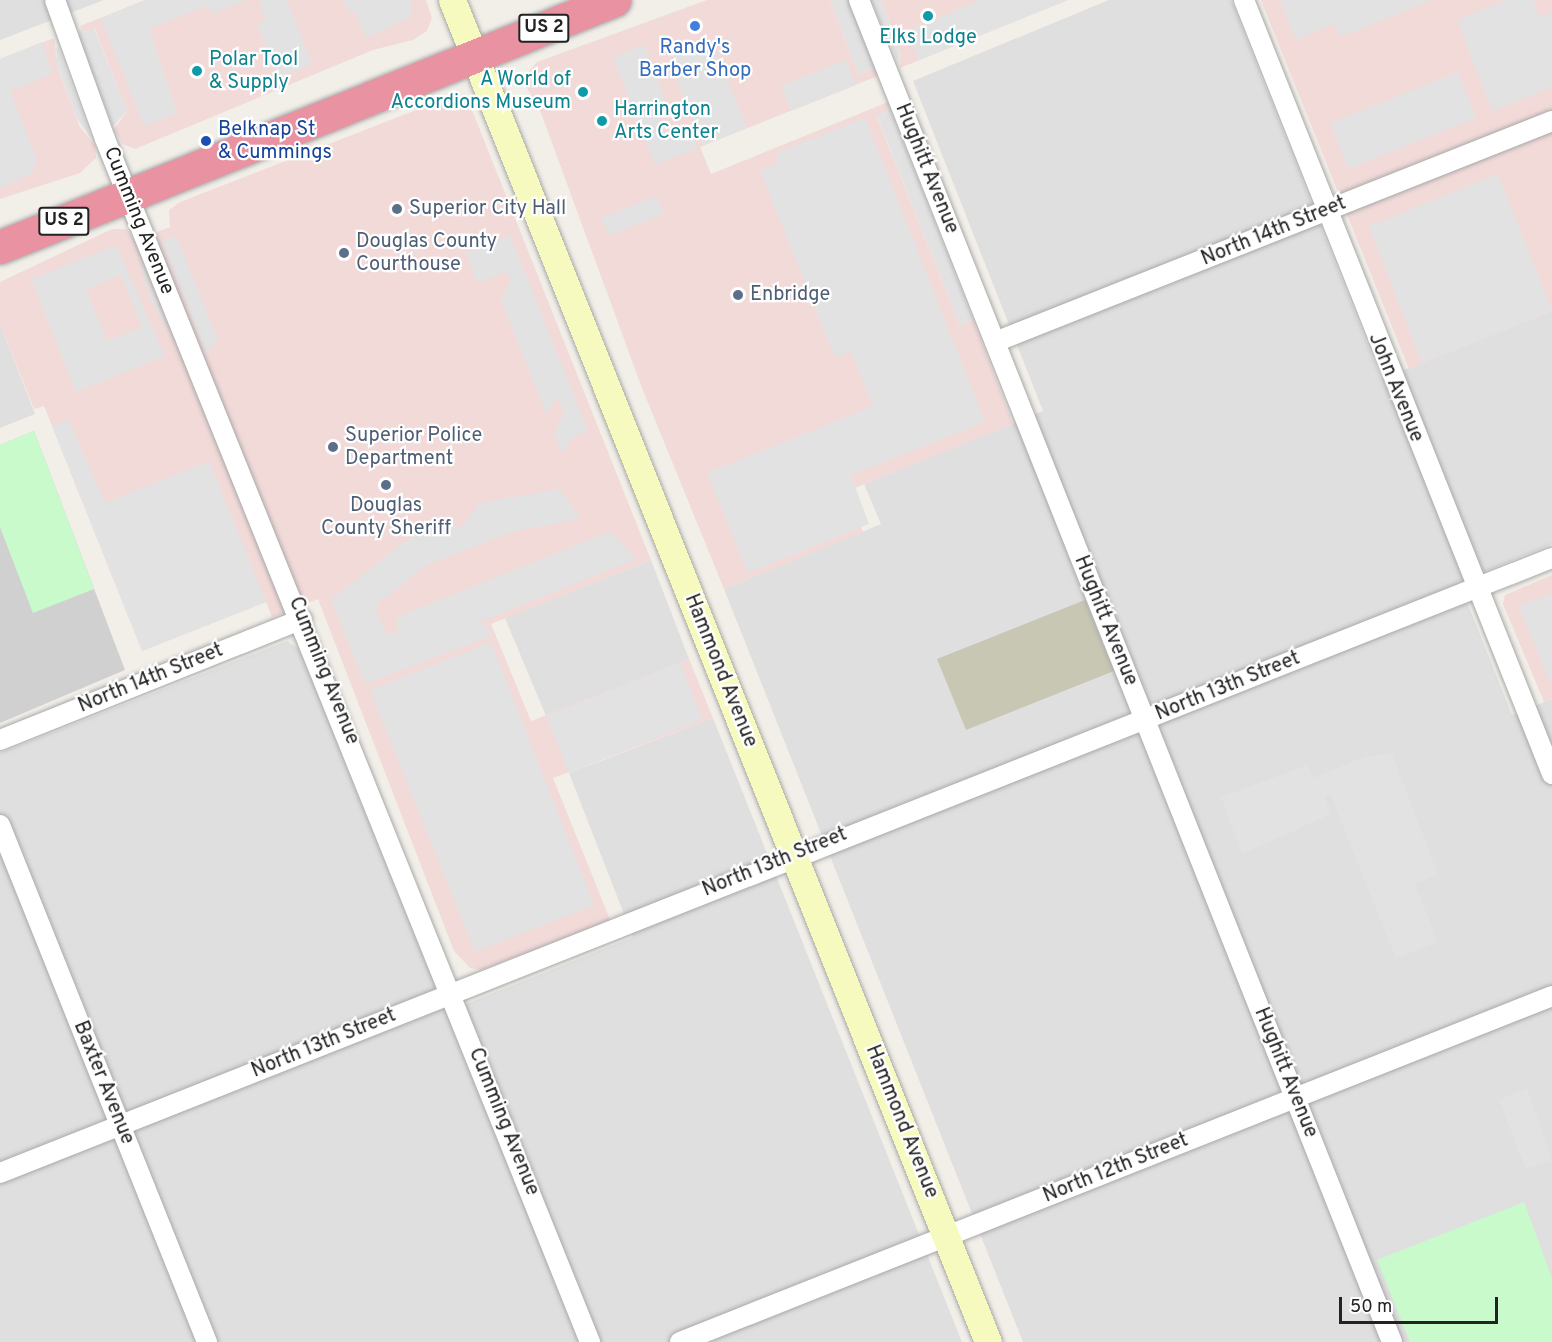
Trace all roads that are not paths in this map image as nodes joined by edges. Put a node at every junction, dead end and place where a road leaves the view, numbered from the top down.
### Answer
1 (55, 0) edge
2 (452, 0) edge
3 (614, 0) edge
4 (860, 0) edge
5 (1244, 0) edge
6 (475, 56) junction
7 (1552, 121) edge
8 (128, 195) junction
9 (1325, 212) junction
10 (0, 247) edge
11 (995, 342) junction
12 (1552, 558) edge
13 (1478, 588) junction
14 (302, 619) junction
15 (1145, 720) junction
16 (0, 740) edge
17 (1552, 774) edge
18 (0, 825) edge
19 (794, 856) junction
20 (452, 992) junction
21 (1552, 996) edge
22 (1294, 1096) junction
23 (121, 1126) junction
24 (0, 1173) edge
25 (946, 1237) junction
26 (207, 1342) edge
27 (590, 1342) edge
28 (680, 1342) edge
29 (988, 1342) edge
30 (1392, 1342) edge

1 - 8 street, Cumming Avenue
2 - 6 street, Hammond Avenue
3 - 6 highway, US 2
4 - 11 street, Hughitt Avenue
5 - 9 street, John Avenue
6 - 8 highway, US 2
6 - 19 street, Hammond Avenue
7 - 9 street, North 14th Street
8 - 10 highway, US 2
8 - 14 street, Cumming Avenue
9 - 11 street, North 14th Street
9 - 13 street, John Avenue
11 - 15 street, Hughitt Avenue
12 - 13 street, North 13th Street
13 - 15 street, North 13th Street
13 - 17 street, John Avenue
14 - 16 street, North 14th Street
14 - 20 street, Cumming Avenue
15 - 19 street, North 13th Street
15 - 22 street, Hughitt Avenue
18 - 23 street, Baxter Avenue
19 - 20 street, North 13th Street
19 - 25 street, Hammond Avenue
20 - 23 street, North 13th Street
20 - 27 street, Cumming Avenue
21 - 22 street, North 12th Street
22 - 25 street, North 12th Street
22 - 30 street, Hughitt Avenue
23 - 24 street, North 13th Street
23 - 26 street, Baxter Avenue
25 - 28 street, North 12th Street
25 - 29 street, Hammond Avenue

